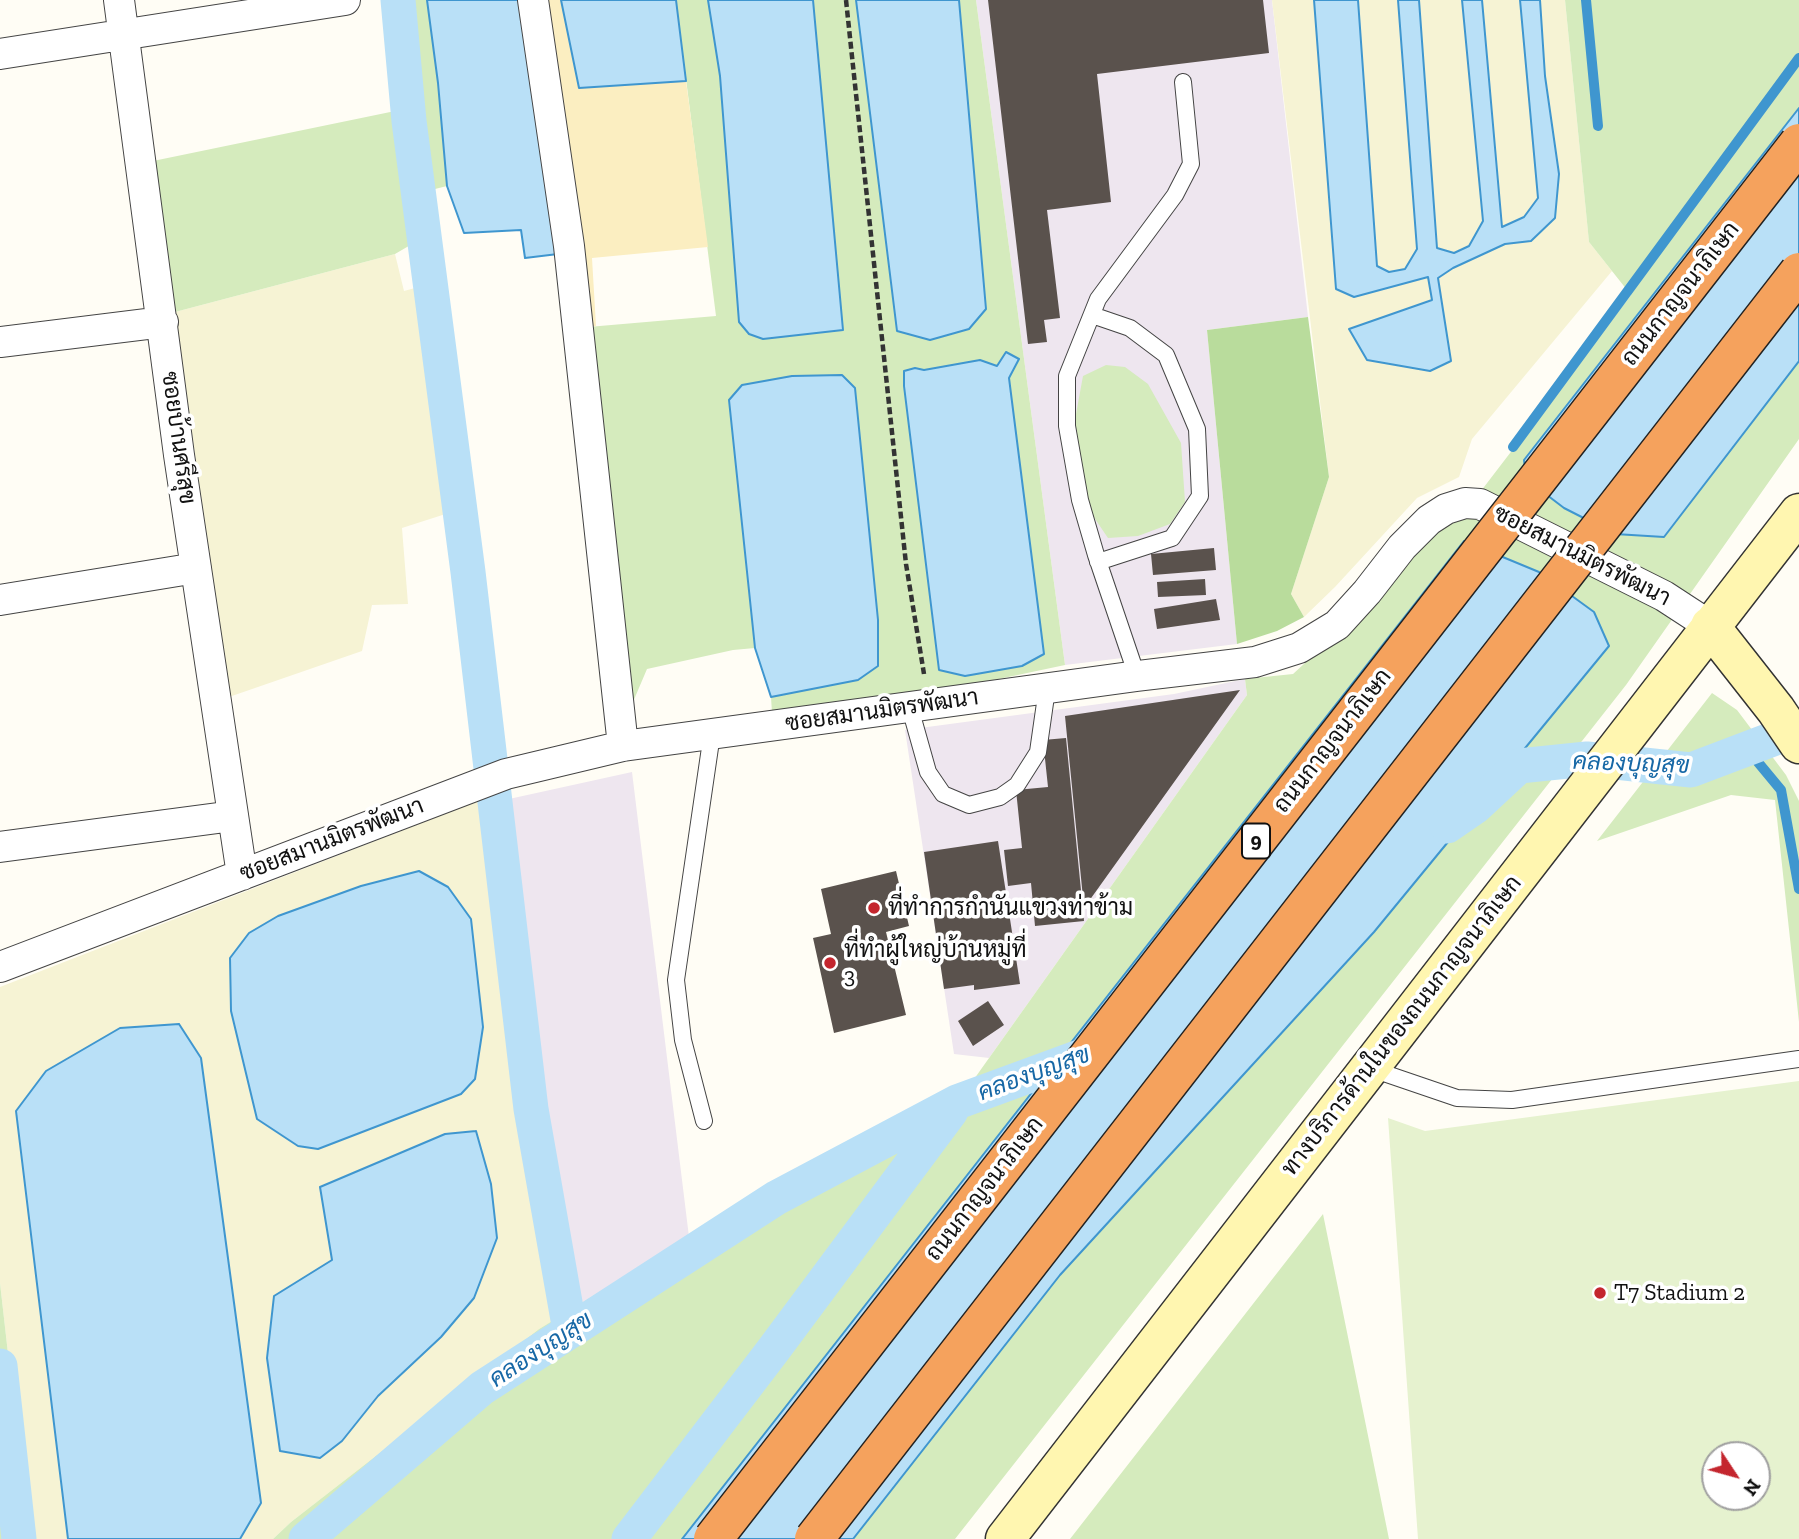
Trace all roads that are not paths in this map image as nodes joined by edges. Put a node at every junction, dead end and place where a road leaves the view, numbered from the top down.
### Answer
1 (119, 0) edge
2 (345, 0) edge
3 (533, 0) edge
4 (123, 36) junction
5 (0, 54) edge
6 (1183, 82) dead end
7 (1799, 143) edge
8 (1799, 272) edge
9 (1092, 314) junction
10 (163, 322) junction
11 (0, 342) edge
12 (1799, 513) edge
13 (1098, 562) junction
14 (196, 568) junction
15 (0, 600) edge
16 (1710, 626) junction
17 (1137, 676) junction
18 (1047, 689) junction
19 (920, 707) junction
20 (712, 734) junction
21 (1799, 744) edge
22 (623, 746) junction
23 (233, 816) junction
24 (0, 847) edge
25 (242, 875) junction
26 (0, 967) edge
27 (1799, 1059) edge
28 (1369, 1068) junction
29 (704, 1121) dead end
30 (712, 1539) edge
31 (814, 1539) edge
32 (1005, 1539) edge

1 - 4 street, ซอยบ้านศรีสุข
2 - 4 street
3 - 22 street
4 - 5 street
4 - 10 street, ซอยบ้านศรีสุข
6 - 9 lane
7 - 30 highway, ถนนกาญจนาภิเษก / 9, bridge
8 - 31 highway, bridge
9 - 13 lane
9 - 13 lane
10 - 11 street
10 - 14 street, ซอยบ้านศรีสุข
12 - 16 main road, ทางบริการด้านในของถนนกาญจนาภิเษก
13 - 17 lane
14 - 15 street
14 - 23 street, ซอยบ้านศรีสุข
16 - 17 street, ซอยสมานมิตรพัฒนา
16 - 21 main road
16 - 28 main road, ทางบริการด้านในของถนนกาญจนาภิเษก
17 - 18 street, ซอยสมานมิตรพัฒนา
18 - 19 street, ซอยสมานมิตรพัฒนา
18 - 19 lane
19 - 20 street, ซอยสมานมิตรพัฒนา
20 - 22 street, ซอยสมานมิตรพัฒนา
20 - 29 lane
22 - 25 street, ซอยสมานมิตรพัฒนา
23 - 24 street
23 - 25 street, ซอยบ้านศรีสุข
25 - 26 street, ซอยสมานมิตรพัฒนา
27 - 28 lane
28 - 32 main road, ทางบริการด้านในของถนนกาญจนาภิเษก

